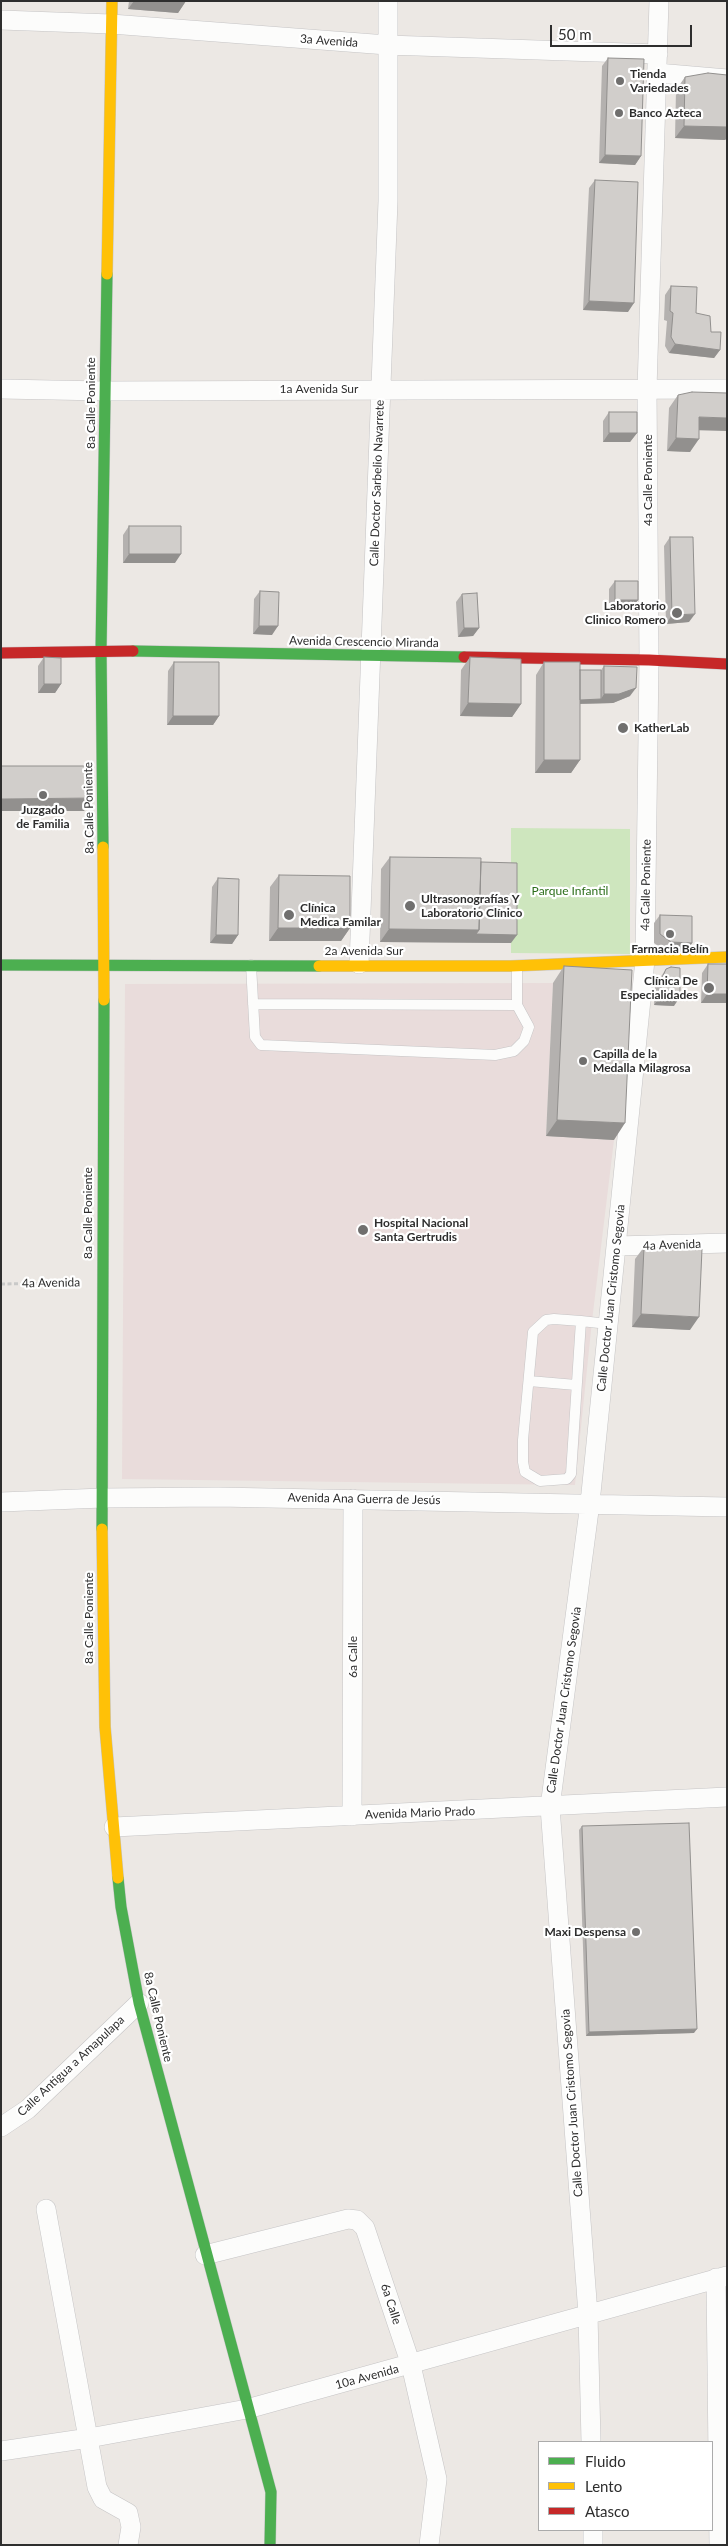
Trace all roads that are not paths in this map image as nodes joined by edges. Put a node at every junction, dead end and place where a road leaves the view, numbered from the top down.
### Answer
1 (112, 1) edge
2 (388, 1) edge
3 (659, 1) edge
4 (1, 20) edge
5 (111, 24) junction
6 (387, 45) junction
7 (658, 63) junction
8 (727, 79) edge
9 (647, 388) junction
10 (1, 389) edge
11 (380, 389) junction
12 (727, 389) edge
13 (104, 391) junction
14 (101, 650) junction
15 (1, 653) edge
16 (372, 656) junction
17 (649, 660) junction
18 (727, 664) edge
19 (727, 957) edge
20 (645, 960) junction
21 (104, 964) junction
22 (251, 964) junction
23 (359, 964) junction
24 (1, 965) edge
25 (517, 965) junction
26 (253, 1004) junction
27 (518, 1005) junction
28 (727, 1243) edge
29 (617, 1246) junction
30 (581, 1321) junction
31 (608, 1324) junction
32 (528, 1381) junction
33 (576, 1385) junction
34 (103, 1498) junction
35 (353, 1499) junction
36 (1, 1502) edge
37 (590, 1503) junction
38 (727, 1506) edge
39 (727, 1797) edge
40 (550, 1807) junction
41 (352, 1816) junction
42 (114, 1827) junction
43 (139, 2003) junction
44 (1, 2127) edge
45 (46, 2209) dead end
46 (205, 2255) junction
47 (721, 2277) edge
48 (588, 2314) junction
49 (411, 2365) junction
50 (247, 2409) junction
51 (89, 2438) junction
52 (591, 2441) edge
53 (1, 2451) edge
54 (592, 2531) edge
55 (128, 2545) edge
56 (270, 2545) edge
57 (429, 2545) edge
58 (593, 2545) edge
59 (719, 2545) edge

1 - 5 street, 8a Calle Poniente
2 - 6 street, Calle Doctor Sarbelio Navarrete
3 - 7 street, 4a Calle Poniente
4 - 5 street, 3a Avenida
5 - 6 street, 3a Avenida
5 - 13 street, 8a Calle Poniente
6 - 7 street, 3a Avenida
6 - 11 street, Calle Doctor Sarbelio Navarrete
7 - 8 street, 3a Avenida
7 - 9 street, 4a Calle Poniente
9 - 11 street, 1a Avenida Sur
9 - 12 street, 1a Avenida Sur
9 - 17 street, 4a Calle Poniente
10 - 13 street, 1a Avenida Sur
11 - 13 street, 1a Avenida Sur
11 - 16 street, Calle Doctor Sarbelio Navarrete
13 - 14 street, 8a Calle Poniente
14 - 15 street, Avenida Crescencio Miranda
14 - 16 street, Avenida Crescencio Miranda
14 - 21 street, 8a Calle Poniente
16 - 17 street, Avenida Crescencio Miranda
16 - 23 street, Calle Doctor Sarbelio Navarrete
17 - 18 street, Avenida Crescencio Miranda
17 - 20 street, 4a Calle Poniente
19 - 20 street, 2a Avenida Sur
20 - 25 street, 2a Avenida Sur
20 - 29 street, Calle Doctor Juan Cristomo Segovia
21 - 22 street, 2a Avenida Sur
21 - 24 street, 2a Avenida Sur
21 - 34 street, 8a Calle Poniente
22 - 23 street, 2a Avenida Sur
22 - 26 lane
23 - 25 street, 2a Avenida Sur
25 - 27 lane
26 - 27 lane
26 - 27 lane
28 - 29 street, 4a Avenida
29 - 31 street, Calle Doctor Juan Cristomo Segovia
30 - 31 lane
30 - 32 lane
30 - 33 lane
31 - 37 street, Calle Doctor Juan Cristomo Segovia
32 - 33 lane
32 - 33 lane
34 - 35 street, Avenida Ana Guerra de Jesús
34 - 36 street, Avenida Ana Guerra de Jesús
34 - 42 street, 8a Calle Poniente
35 - 37 street, Avenida Ana Guerra de Jesús
35 - 41 street, 6a Calle
37 - 38 street, Avenida Ana Guerra de Jesús
37 - 40 street, Calle Doctor Juan Cristomo Segovia
39 - 40 street, Avenida Mario Prado
40 - 41 street, Avenida Mario Prado
40 - 48 street, Calle Doctor Juan Cristomo Segovia
41 - 42 street, Avenida Mario Prado
42 - 43 street, 8a Calle Poniente
43 - 44 street, Calle Antigua a Amapulapa
43 - 46 street, 8a Calle Poniente
45 - 51 street
46 - 49 street, 6a Calle
46 - 50 street, 8a Calle Poniente
47 - 48 street, 10a Avenida
47 - 59 street
48 - 49 street, 10a Avenida
48 - 52 street, Calle Doctor Juan Cristomo Segovia
49 - 50 street, 10a Avenida
49 - 57 street, 6a Calle
50 - 51 street, 10a Avenida
50 - 56 street, 8a Calle Poniente
51 - 53 street, 10a Avenida
51 - 55 street
54 - 58 street

